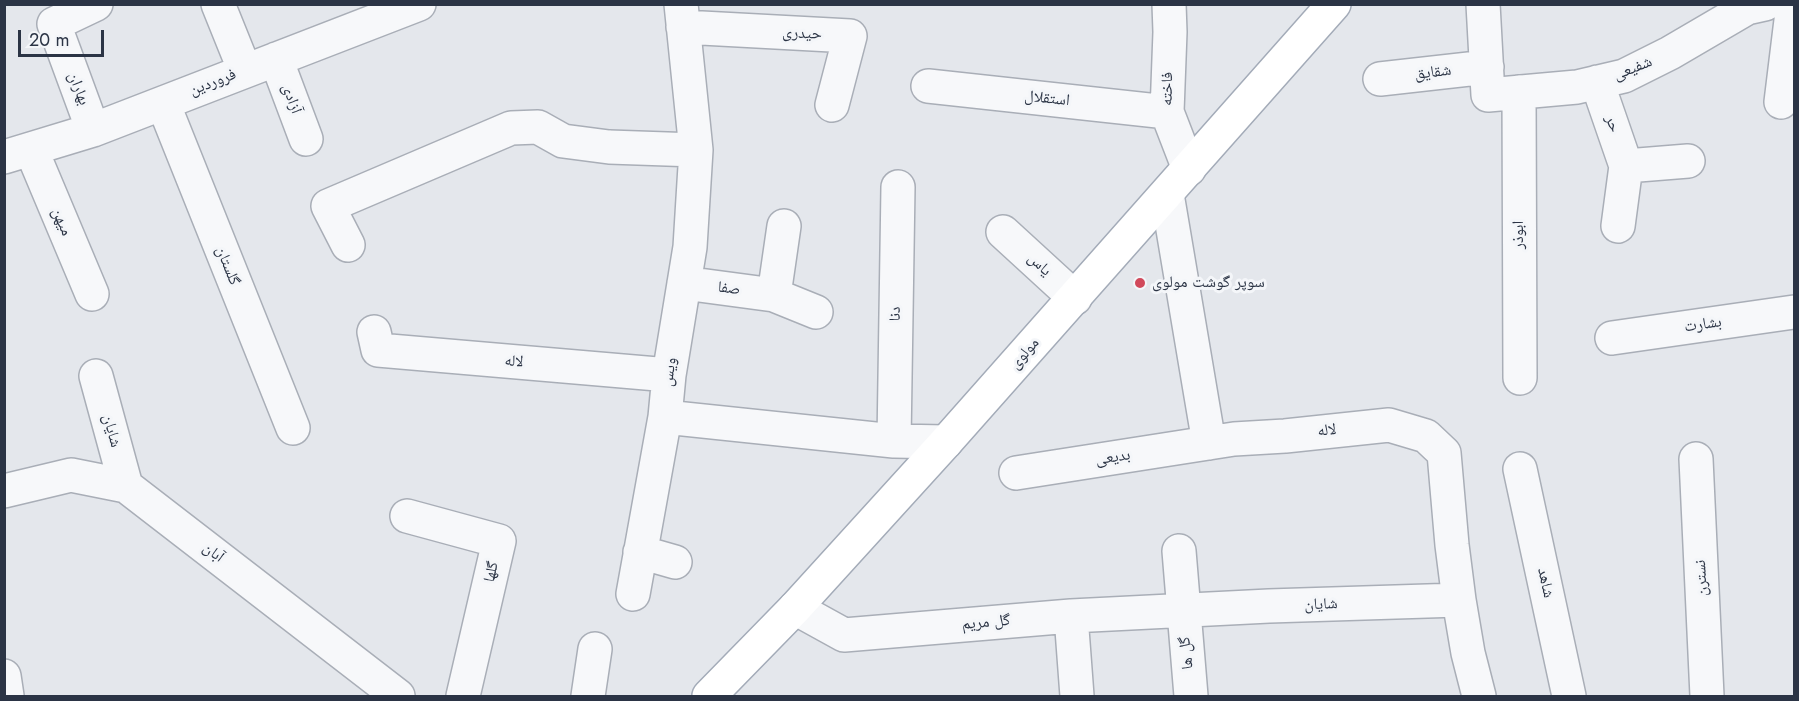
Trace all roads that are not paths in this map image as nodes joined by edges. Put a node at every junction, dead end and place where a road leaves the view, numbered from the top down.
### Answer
1 (96, 4) edge
2 (218, 4) edge
3 (419, 4) edge
4 (1169, 4) edge
5 (1334, 4) edge
6 (1483, 4) edge
7 (1793, 4) edge
8 (1753, 6) edge
9 (373, 13) edge
10 (682, 16) edge
11 (276, 59) junction
12 (245, 71) junction
13 (1380, 79) dead end
14 (1597, 82) junction
15 (1498, 85) junction
16 (927, 86) dead end
17 (1781, 102) dead end
18 (163, 103) junction
19 (832, 105) dead end
20 (1167, 112) junction
21 (93, 130) junction
22 (306, 139) dead end
23 (696, 150) junction
24 (18, 153) edge
25 (1688, 161) dead end
26 (1626, 166) junction
27 (1189, 169) junction
28 (898, 187) dead end
29 (1167, 194) junction
30 (784, 226) dead end
31 (1618, 226) dead end
32 (1003, 232) dead end
33 (348, 245) dead end
34 (684, 283) junction
35 (92, 294) dead end
36 (774, 295) junction
37 (1075, 298) junction
38 (816, 312) dead end
39 (1794, 312) edge
40 (374, 332) dead end
41 (1612, 338) dead end
42 (669, 375) junction
43 (96, 376) dead end
44 (1520, 378) dead end
45 (665, 417) junction
46 (293, 428) dead end
47 (894, 441) junction
48 (946, 442) junction
49 (1209, 443) junction
50 (1696, 459) dead end
51 (1520, 469) dead end
52 (1016, 473) dead end
53 (126, 486) junction
54 (4, 491) edge
55 (407, 516) dead end
56 (1179, 551) dead end
57 (640, 552) junction
58 (675, 562) dead end
59 (633, 594) dead end
60 (1459, 600) junction
61 (795, 608) junction
62 (1183, 610) junction
63 (1071, 616) junction
64 (595, 649) dead end
65 (398, 696) edge
66 (463, 696) edge
67 (588, 696) edge
68 (710, 696) edge
69 (1077, 696) edge
70 (1191, 696) edge
71 (1479, 696) edge
72 (1569, 696) edge
73 (1707, 696) edge

1 - 21 street, بهاران
2 - 12 street
3 - 9 street, فروردین
4 - 20 street, فاخته
5 - 27 main road, مولوی
6 - 15 street
7 - 17 street
8 - 14 street, شفیعی
9 - 11 street, فروردین
10 - 19 street, حیدری
10 - 23 street, ویس
11 - 12 street, فروردین
11 - 22 street, آزادی
12 - 18 street, فروردین
13 - 15 street, شقایق
14 - 15 street, شفیعی
14 - 26 street, حر
15 - 44 street, ابوذر
16 - 20 street, استقلال
18 - 21 street, فروردین
18 - 46 street, گلستان
20 - 27 street, فاخته
21 - 24 street, فروردین
23 - 33 street
23 - 34 street, ویس
24 - 35 street, میهن
25 - 26 street
26 - 31 street, حر
27 - 29 main road, مولوی
28 - 47 street, دنا
29 - 37 main road, مولوی
29 - 49 street
30 - 36 street
32 - 37 street, یاس
34 - 36 street, صفا
34 - 42 street, ویس
36 - 38 street, صفا
37 - 48 main road, مولوی
39 - 41 street, بشارت
40 - 42 street, لاله
42 - 45 street, ویس
43 - 53 street, شایان
45 - 47 street
45 - 57 street, ویس
47 - 48 street
48 - 61 main road, مولوی
49 - 52 street, بدیعی
49 - 60 street, لاله
50 - 73 street, نسترن
51 - 72 street, شاهد
53 - 54 street, آبان
53 - 65 street, آبان
55 - 66 street, گلها
56 - 62 street, گل ها
57 - 58 street
57 - 59 street, ویس
60 - 62 street, شایان
60 - 71 street, لاله
61 - 63 street, گل مریم
61 - 68 main road, مولوی
62 - 63 street, گل مریم
62 - 70 street, گل ها
63 - 69 street
64 - 67 street

